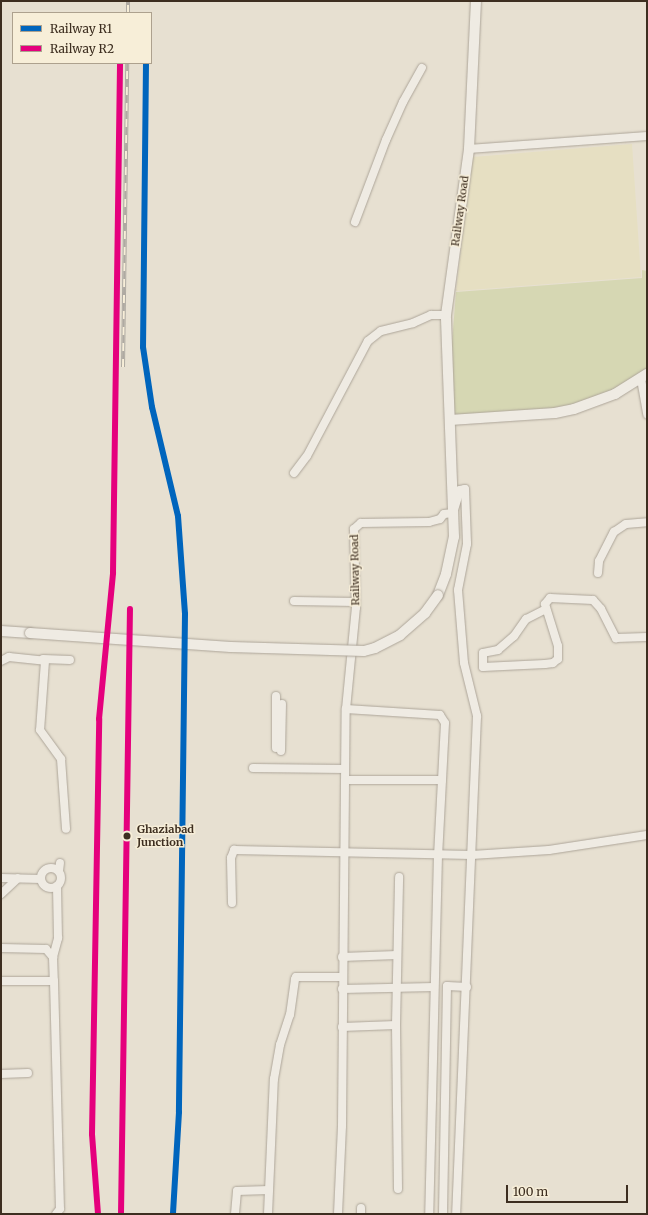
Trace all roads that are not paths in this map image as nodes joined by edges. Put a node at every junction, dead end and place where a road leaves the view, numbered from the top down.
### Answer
1 (476, 1) edge
2 (422, 68) dead end
3 (647, 136) edge
4 (469, 149) junction
5 (355, 222) dead end
6 (446, 315) junction
7 (644, 376) edge
8 (647, 414) edge
9 (450, 420) junction
10 (294, 473) dead end
11 (453, 516) junction
12 (647, 522) edge
13 (598, 573) dead end
14 (294, 601) dead end
15 (356, 602) junction
16 (546, 609) junction
17 (1, 631) edge
18 (647, 637) edge
19 (43, 659) junction
20 (70, 660) dead end
21 (1, 661) edge
22 (276, 696) dead end
23 (282, 704) dead end
24 (346, 709) junction
25 (253, 768) dead end
26 (345, 769) junction
27 (345, 780) junction
28 (442, 780) junction
29 (66, 829) dead end
30 (647, 835) edge
31 (343, 852) junction
32 (438, 855) junction
33 (472, 855) junction
34 (399, 877) dead end
35 (1, 878) edge
36 (18, 878) junction
37 (41, 879) junction
38 (57, 886) junction
39 (1, 894) edge
40 (232, 903) dead end
41 (1, 948) edge
42 (397, 955) junction
43 (342, 957) junction
44 (53, 958) junction
45 (342, 977) junction
46 (1, 981) edge
47 (54, 981) junction
48 (396, 986) junction
49 (434, 986) junction
50 (447, 986) junction
51 (467, 987) junction
52 (342, 989) junction
53 (396, 1025) junction
54 (342, 1027) junction
55 (28, 1073) dead end
56 (1, 1074) edge
57 (398, 1189) dead end
58 (269, 1190) junction
59 (56, 1214) edge
60 (235, 1214) edge
61 (268, 1214) edge
62 (338, 1214) edge
63 (429, 1214) edge
64 (443, 1214) edge
65 (456, 1214) edge

1 - 4 street, Railway Road
2 - 5 street
3 - 4 street
4 - 6 street, Railway Road
6 - 9 street, Railway Road
6 - 10 street
7 - 8 street
7 - 9 street
9 - 11 street, Railway Road
11 - 15 street, Railway Road
11 - 17 street, bridge
11 - 33 street
12 - 13 street
14 - 15 street
15 - 24 street, Railway Road
16 - 16 street
16 - 18 street
19 - 20 street
19 - 21 street
19 - 29 street
22 - 23 street
24 - 26 street, Railway Road
24 - 28 street
25 - 26 street
26 - 27 street, Railway Road
27 - 28 street
27 - 31 street, Railway Road
28 - 32 street
30 - 33 street
31 - 32 street
31 - 40 street
31 - 43 street, Railway Road
32 - 33 street
32 - 49 street
33 - 51 street
34 - 42 street
35 - 36 street
36 - 37 street
36 - 39 street
37 - 38 street
37 - 38 street
38 - 44 street
41 - 44 street
42 - 43 street
42 - 48 street
43 - 45 street, Railway Road
44 - 47 street
45 - 52 street, Railway Road
45 - 58 street
46 - 47 street
47 - 59 street
48 - 49 street
48 - 52 street
48 - 53 street
49 - 50 street
49 - 63 street
50 - 51 street
50 - 64 street
51 - 65 street
52 - 54 street, Railway Road
53 - 54 street
53 - 57 street
54 - 62 street, Railway Road
55 - 56 street
58 - 60 street
58 - 61 street

